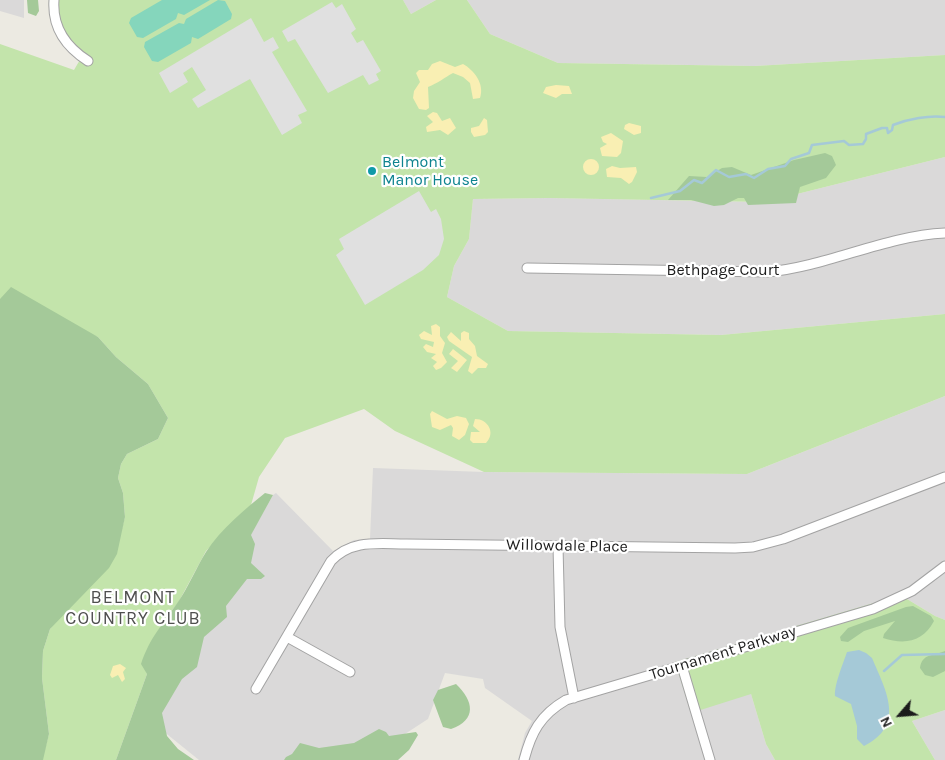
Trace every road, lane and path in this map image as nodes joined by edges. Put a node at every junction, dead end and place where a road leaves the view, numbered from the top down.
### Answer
1 (54, 0) edge
2 (88, 62) dead end
3 (945, 233) edge
4 (527, 268) dead end
5 (945, 477) edge
6 (558, 546) junction
7 (945, 566) edge
8 (287, 636) junction
9 (682, 666) junction
10 (350, 672) dead end
11 (256, 689) dead end
12 (574, 698) junction
13 (524, 760) edge
14 (710, 760) edge

1 - 2 street
3 - 4 street, Bethpage Court
5 - 6 street, Willowdale Place
6 - 8 street, Willowdale Place
6 - 12 street
7 - 9 street, Tournament Parkway
8 - 10 street
8 - 11 street, Willowdale Place
9 - 12 street, Tournament Parkway
9 - 14 street
12 - 13 street, Tournament Parkway

